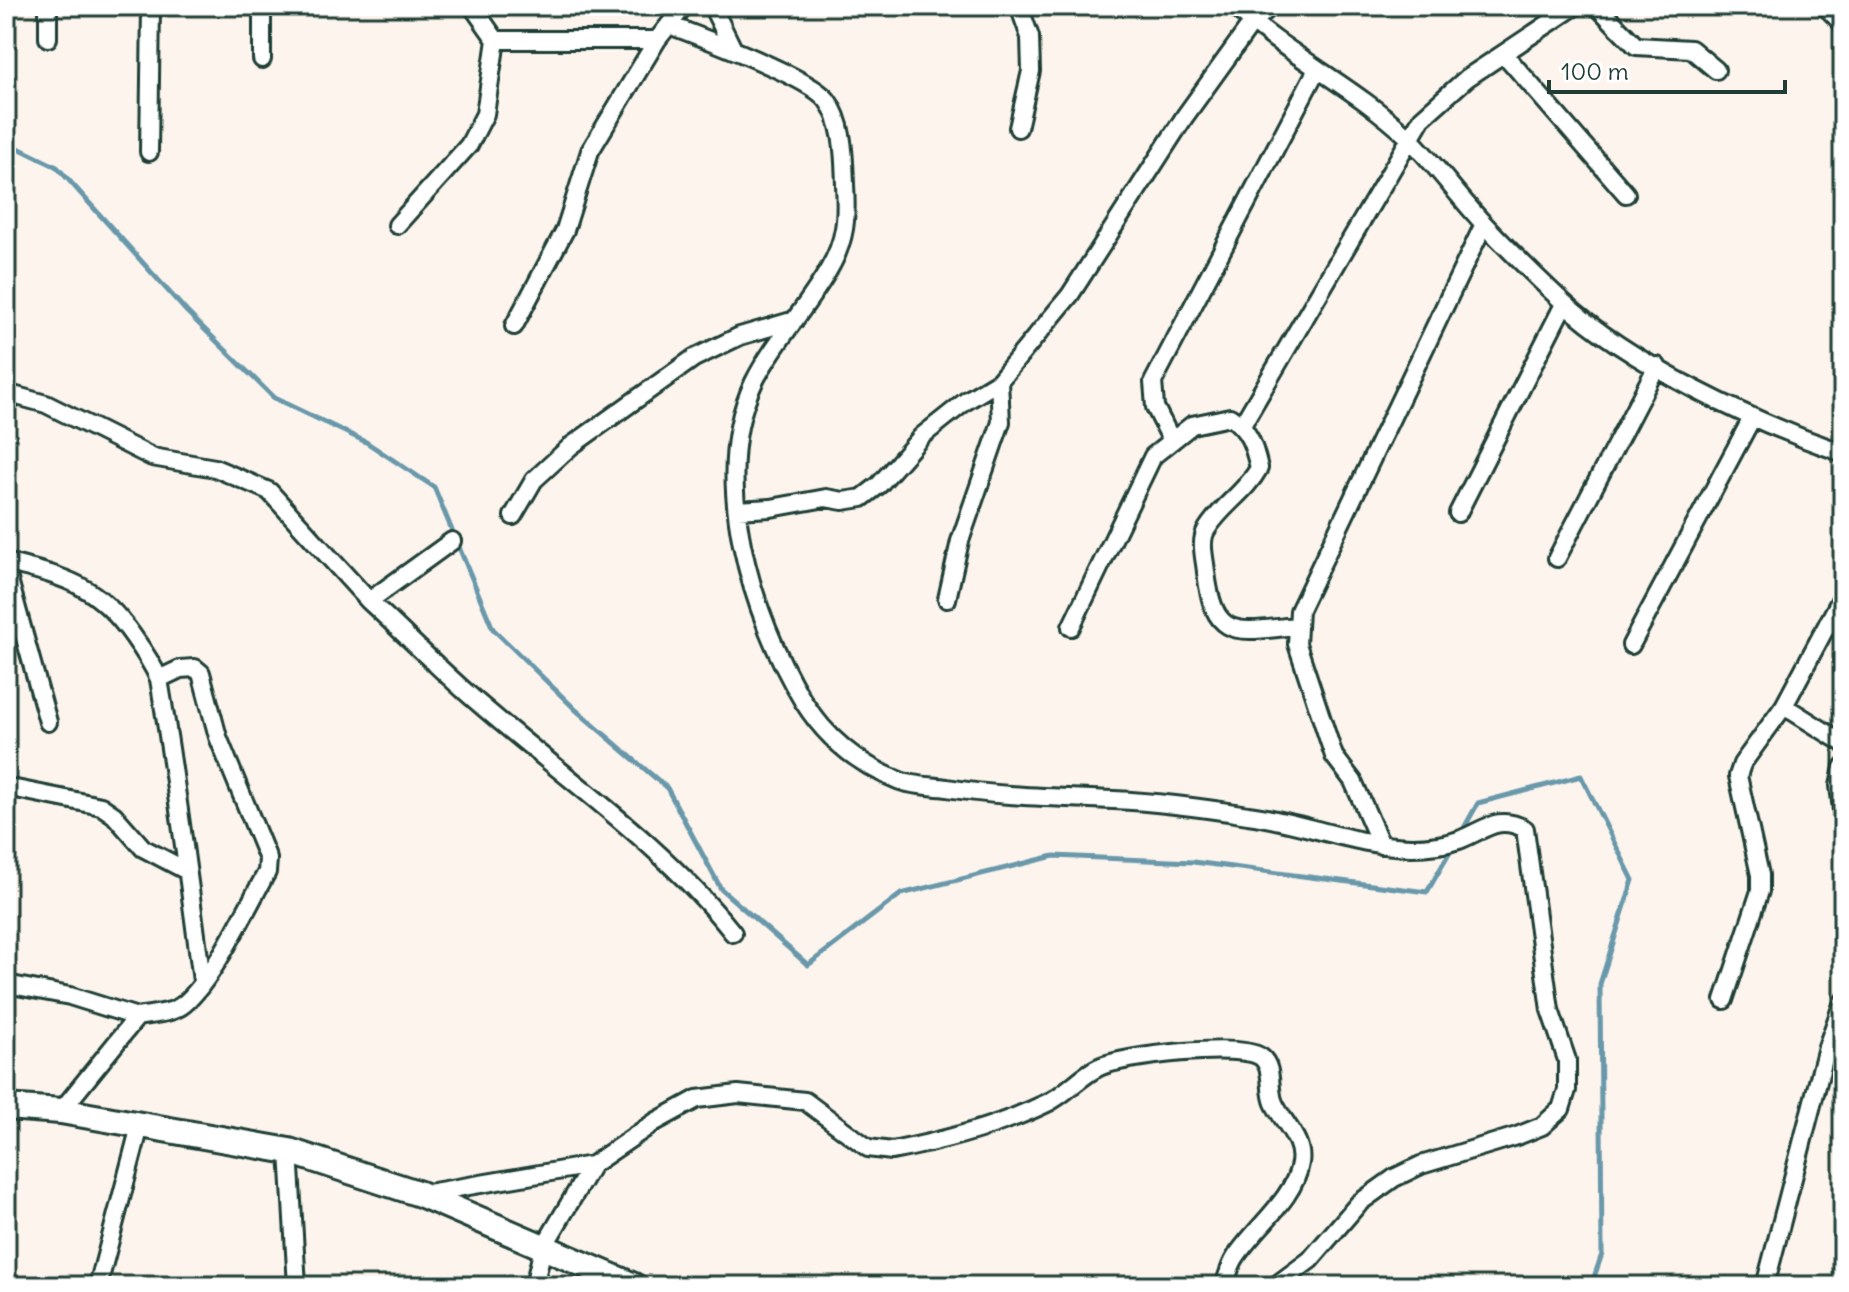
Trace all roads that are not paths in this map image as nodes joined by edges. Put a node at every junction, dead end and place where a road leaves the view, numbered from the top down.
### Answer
1 (48, 6) edge
2 (151, 6) edge
3 (262, 6) edge
4 (472, 6) edge
5 (684, 6) edge
6 (712, 6) edge
7 (1019, 6) edge
8 (1234, 6) edge
9 (1271, 6) edge
10 (1575, 6) edge
11 (1597, 6) edge
12 (1825, 6) edge
13 (1252, 23) junction
14 (1843, 24) edge
15 (669, 25) junction
16 (48, 38) dead end
17 (496, 40) junction
18 (657, 40) junction
19 (733, 49) junction
20 (1504, 54) junction
21 (262, 59) dead end
22 (1317, 69) junction
23 (1716, 70) dead end
24 (1018, 128) dead end
25 (1409, 139) junction
26 (149, 152) dead end
27 (1626, 194) dead end
28 (1484, 224) junction
29 (397, 225) dead end
30 (1564, 304) junction
31 (795, 320) junction
32 (514, 326) dead end
33 (1657, 366) junction
34 (999, 381) junction
35 (6, 393) edge
36 (1752, 418) junction
37 (1242, 425) junction
38 (1172, 441) junction
39 (1843, 453) edge
40 (737, 510) junction
41 (1458, 513) dead end
42 (513, 516) dead end
43 (452, 541) dead end
44 (1557, 558) dead end
45 (6, 562) edge
46 (6, 569) edge
47 (1843, 595) edge
48 (947, 599) dead end
49 (369, 601) junction
50 (1296, 626) junction
51 (1071, 627) dead end
52 (1631, 645) dead end
53 (159, 679) junction
54 (1784, 706) junction
55 (48, 722) dead end
56 (1843, 743) edge
57 (1843, 767) edge
58 (6, 787) edge
59 (1843, 818) edge
60 (1381, 845) junction
61 (185, 870) junction
62 (733, 933) dead end
63 (202, 981) junction
64 (6, 984) edge
65 (1724, 1000) dead end
66 (1843, 1002) edge
67 (137, 1017) junction
68 (6, 1107) edge
69 (61, 1111) junction
70 (140, 1126) junction
71 (289, 1151) junction
72 (592, 1165) junction
73 (420, 1194) junction
74 (543, 1248) junction
75 (98, 1286) edge
76 (297, 1286) edge
77 (534, 1286) edge
78 (634, 1286) edge
79 (1224, 1286) edge
80 (1275, 1286) edge
81 (1765, 1286) edge

1 - 16 street
2 - 26 street
3 - 21 street
4 - 17 street
5 - 15 street
6 - 19 street
7 - 24 street
8 - 13 street
9 - 13 street
10 - 20 street
11 - 23 street
12 - 14 street
13 - 22 street
13 - 34 street
15 - 18 street
15 - 19 street
17 - 18 street
17 - 29 street
18 - 32 street
19 - 31 street
20 - 25 street
20 - 27 street
22 - 25 street
22 - 38 street
25 - 28 street
25 - 37 street
28 - 30 street
28 - 50 street
30 - 33 street
30 - 41 street
31 - 40 street
31 - 42 street
33 - 36 street
33 - 44 street
34 - 40 street
34 - 48 street
35 - 49 street
36 - 39 street
36 - 52 street
37 - 38 street
37 - 50 street
38 - 51 street
40 - 60 street
43 - 49 street
45 - 53 street
46 - 55 street
47 - 54 street
49 - 62 street
50 - 60 street
53 - 61 street
53 - 63 street
54 - 56 street
54 - 65 street
57 - 59 street
58 - 61 street
60 - 80 street
61 - 63 street
63 - 67 street
64 - 67 street
66 - 81 street
67 - 69 street
68 - 69 street
69 - 70 street
70 - 71 street
70 - 75 street
71 - 73 street
71 - 76 street
72 - 73 street
72 - 74 street
72 - 79 street
73 - 74 street
74 - 77 street
74 - 78 street

